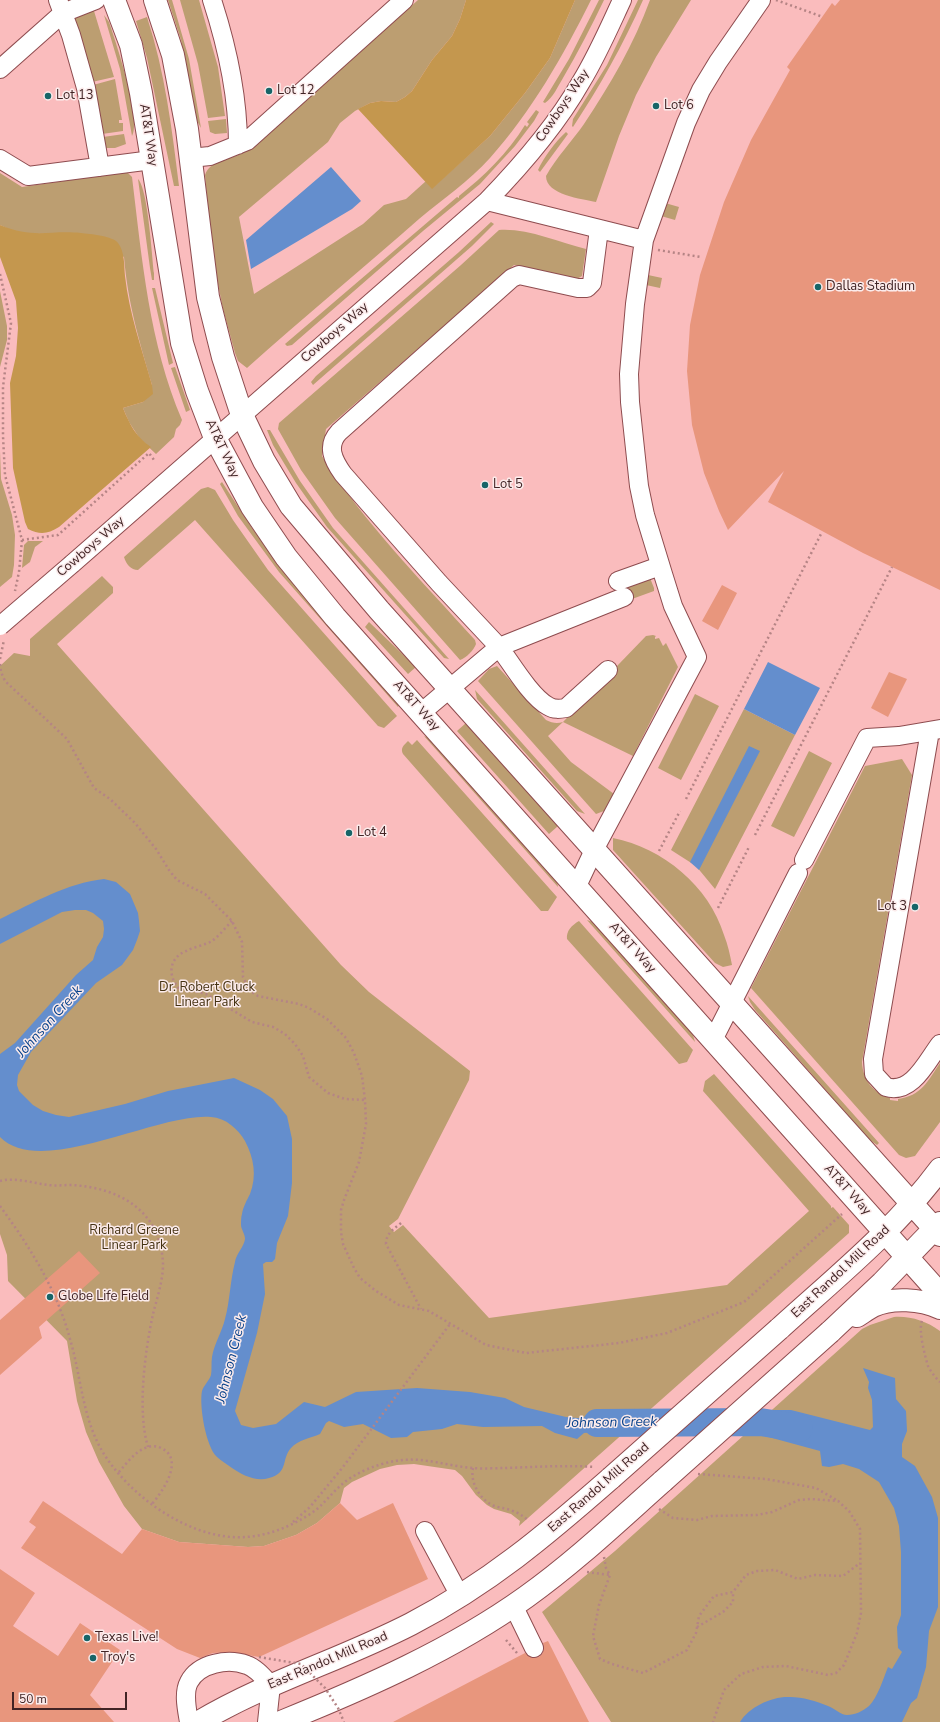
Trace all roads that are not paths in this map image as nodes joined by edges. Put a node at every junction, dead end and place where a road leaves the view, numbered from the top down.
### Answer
1 (96, 0) edge
2 (114, 0) edge
3 (155, 0) edge
4 (212, 0) edge
5 (404, 0) edge
6 (622, 0) edge
7 (762, 0) edge
8 (60, 6) edge
9 (0, 69) edge
10 (238, 145) junction
11 (190, 158) junction
12 (0, 159) edge
13 (152, 160) junction
14 (100, 167) junction
15 (487, 201) junction
16 (599, 229) junction
17 (644, 240) junction
18 (242, 415) junction
19 (215, 438) junction
20 (660, 566) junction
21 (2, 632) edge
22 (499, 647) junction
23 (608, 670) dead end
24 (449, 688) junction
25 (422, 712) junction
26 (935, 730) edge
27 (594, 850) junction
28 (577, 886) junction
29 (731, 1003) junction
30 (713, 1040) junction
31 (940, 1044) edge
32 (940, 1169) edge
33 (912, 1205) junction
34 (938, 1229) edge
35 (885, 1232) junction
36 (906, 1257) junction
37 (940, 1294) edge
38 (932, 1312) edge
39 (830, 1332) junction
40 (425, 1531) dead end
41 (460, 1596) junction
42 (513, 1606) junction
43 (526, 1652) road end
44 (271, 1685) junction
45 (189, 1722) edge
46 (199, 1722) edge
47 (267, 1722) edge
48 (281, 1722) edge

1 - 8 street
2 - 13 main road, AT&T Way
3 - 11 main road
4 - 10 street
5 - 10 street
6 - 15 street, Cowboys Way
7 - 17 street
8 - 9 street
8 - 14 street
10 - 11 street
11 - 18 main road
12 - 14 street
13 - 14 street
13 - 19 main road, AT&T Way
15 - 16 street
15 - 18 street, Cowboys Way
16 - 17 street
16 - 22 street
17 - 20 street
18 - 19 street, Cowboys Way
18 - 24 main road
19 - 21 street, Cowboys Way, bridge
19 - 25 main road, AT&T Way
20 - 22 street
20 - 27 street
22 - 23 street
22 - 24 street
24 - 25 street
24 - 27 main road
25 - 28 main road, AT&T Way
26 - 29 street
26 - 31 street
27 - 28 street
27 - 29 main road
28 - 30 main road, AT&T Way
29 - 30 street
29 - 33 main road
30 - 35 main road, AT&T Way
32 - 33 main road, East Randol Mill Road
33 - 34 main road
33 - 35 main road, East Randol Mill Road
34 - 36 main road
35 - 36 main road, AT&T Way
35 - 41 main road, East Randol Mill Road, bridge
36 - 37 main road, AT&T Way
36 - 39 main road
38 - 39 main road
39 - 42 main road, bridge
40 - 41 street
41 - 44 main road, East Randol Mill Road
42 - 43 street
42 - 48 main road
44 - 45 street
44 - 46 main road, East Randol Mill Road
44 - 47 street

